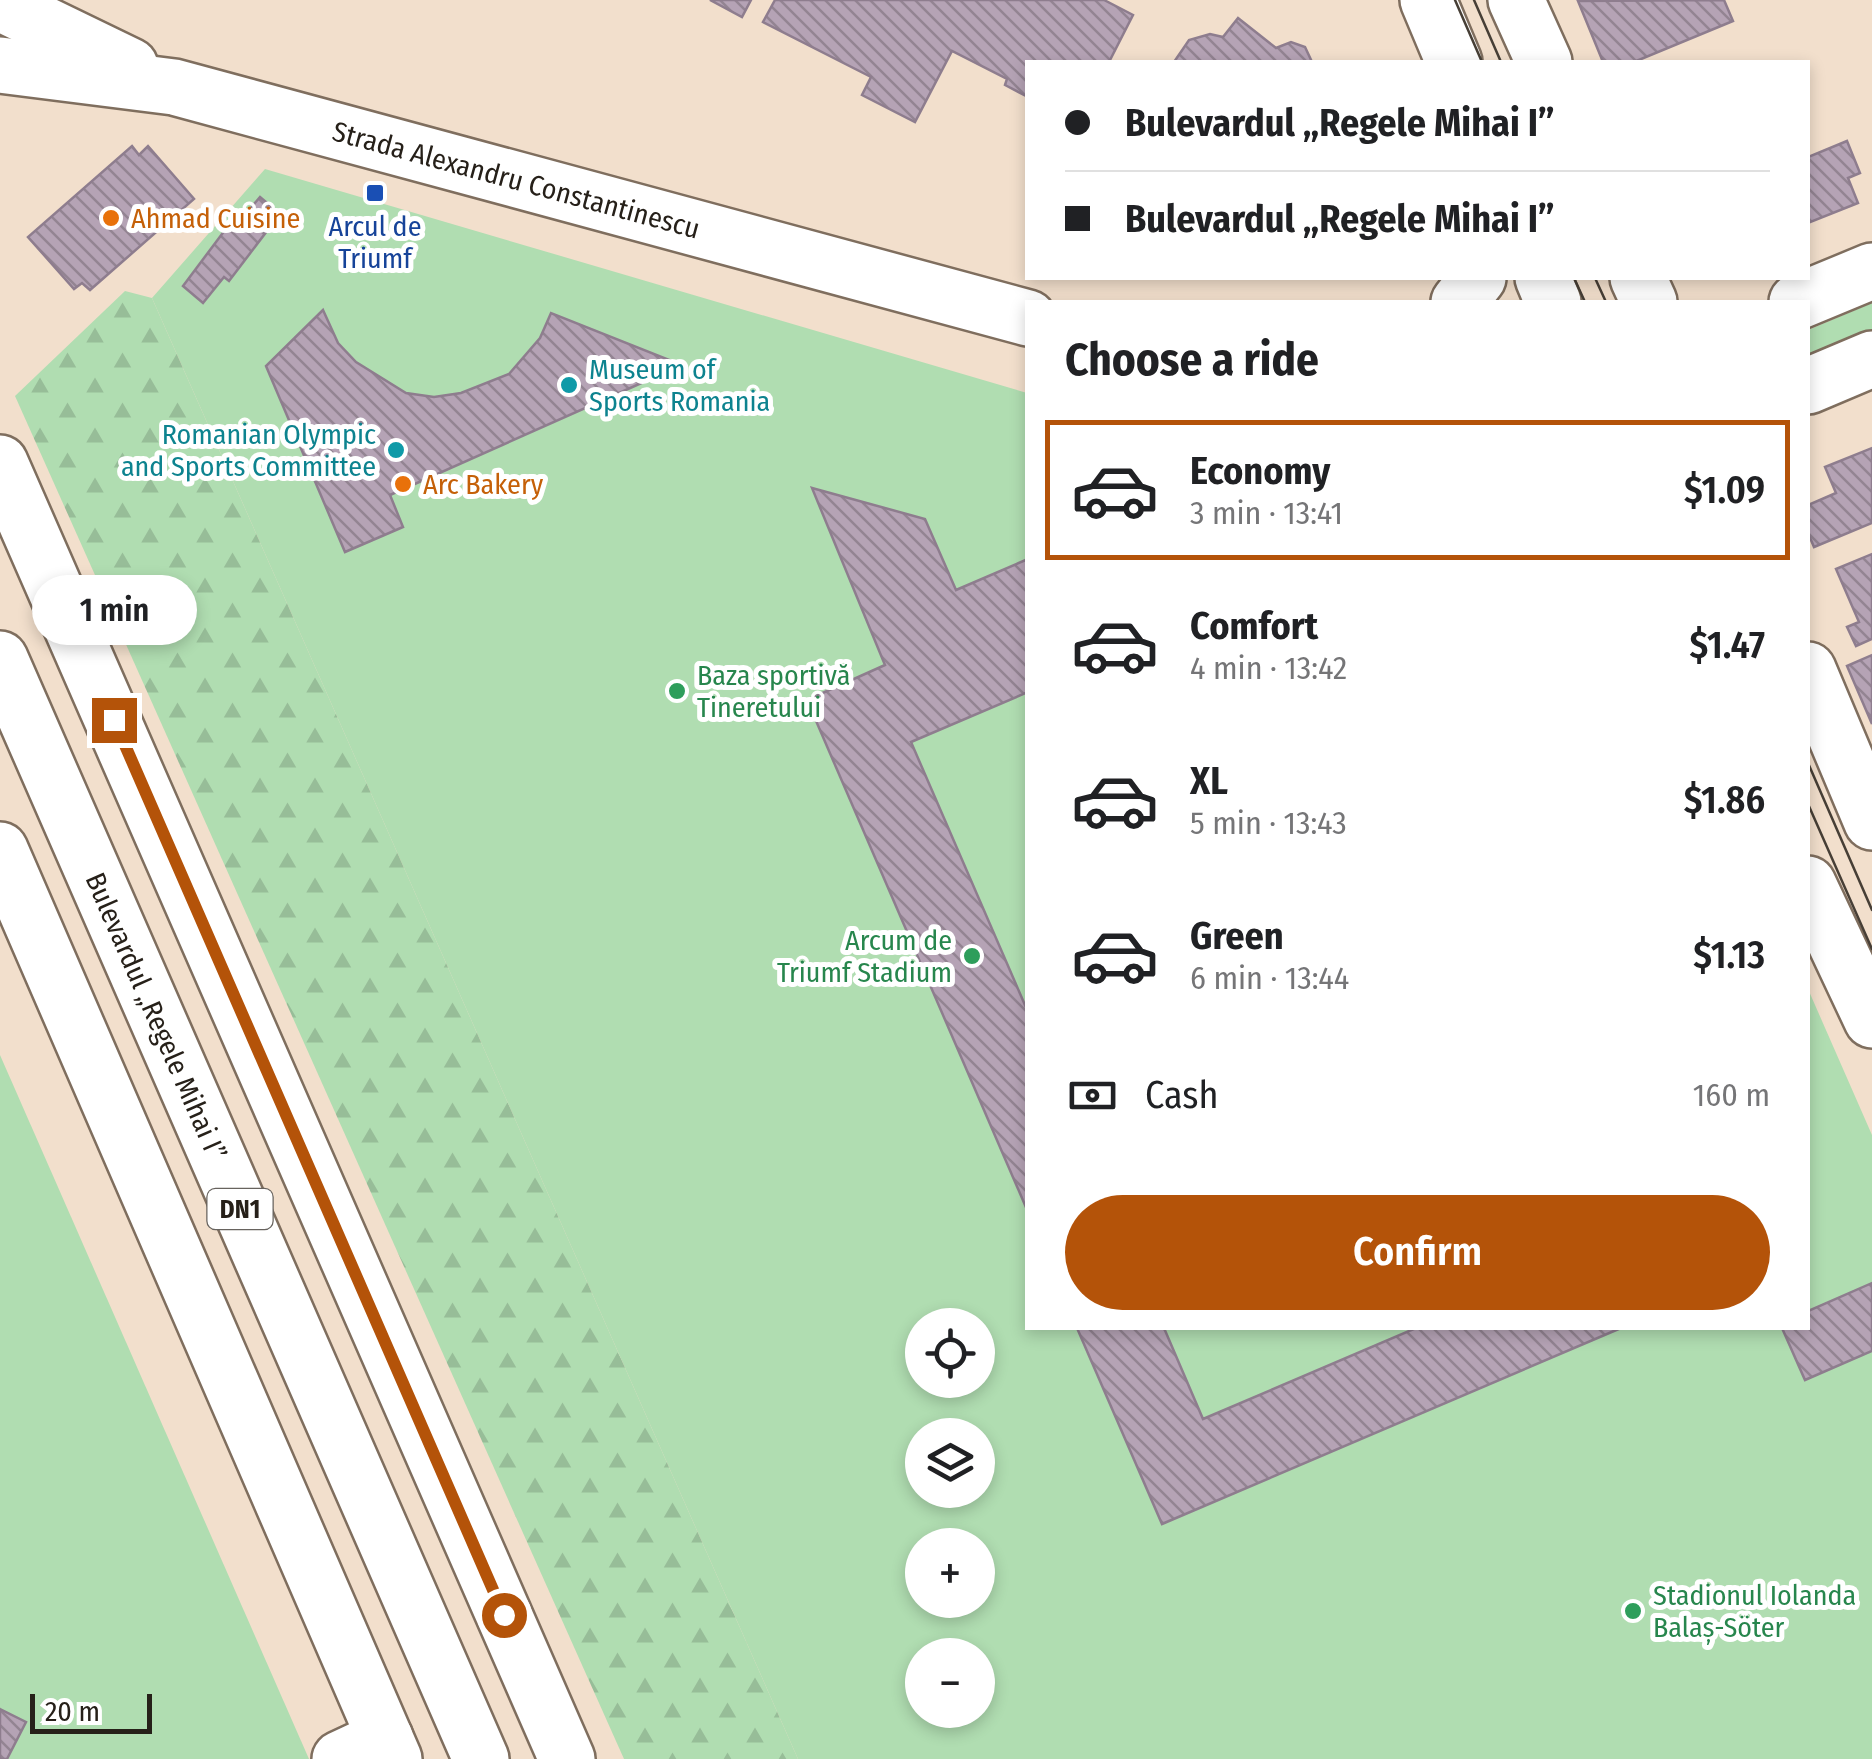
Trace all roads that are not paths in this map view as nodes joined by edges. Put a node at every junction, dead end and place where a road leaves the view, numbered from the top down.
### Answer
1 (1428, 0) edge
2 (1516, 0) edge
3 (14, 6) edge
4 (1453, 60) edge
5 (1543, 60) edge
6 (0, 65) edge
7 (174, 87) junction
8 (1872, 271) edge
9 (1476, 280) edge
10 (1461, 300) edge
11 (1802, 300) edge
12 (1025, 317) edge
13 (1872, 359) edge
14 (1810, 385) edge
15 (0, 463) edge
16 (0, 659) edge
17 (1810, 675) edge
18 (1872, 822) edge
19 (0, 850) edge
20 (1810, 888) edge
21 (1872, 1020) edge
22 (373, 1752) edge
23 (481, 1759) edge
24 (567, 1759) edge

1 - 4 main road
2 - 5 main road
3 - 7 main road
6 - 7 main road, Strada Alexandru Constantinescu
7 - 12 main road, Strada Alexandru Constantinescu
8 - 11 main road
9 - 10 main road
13 - 14 main road
15 - 24 main road
16 - 23 main road, Bulevardul „Regele Mihai I” / DN1
17 - 18 main road
19 - 22 main road, DN1
20 - 21 main road

